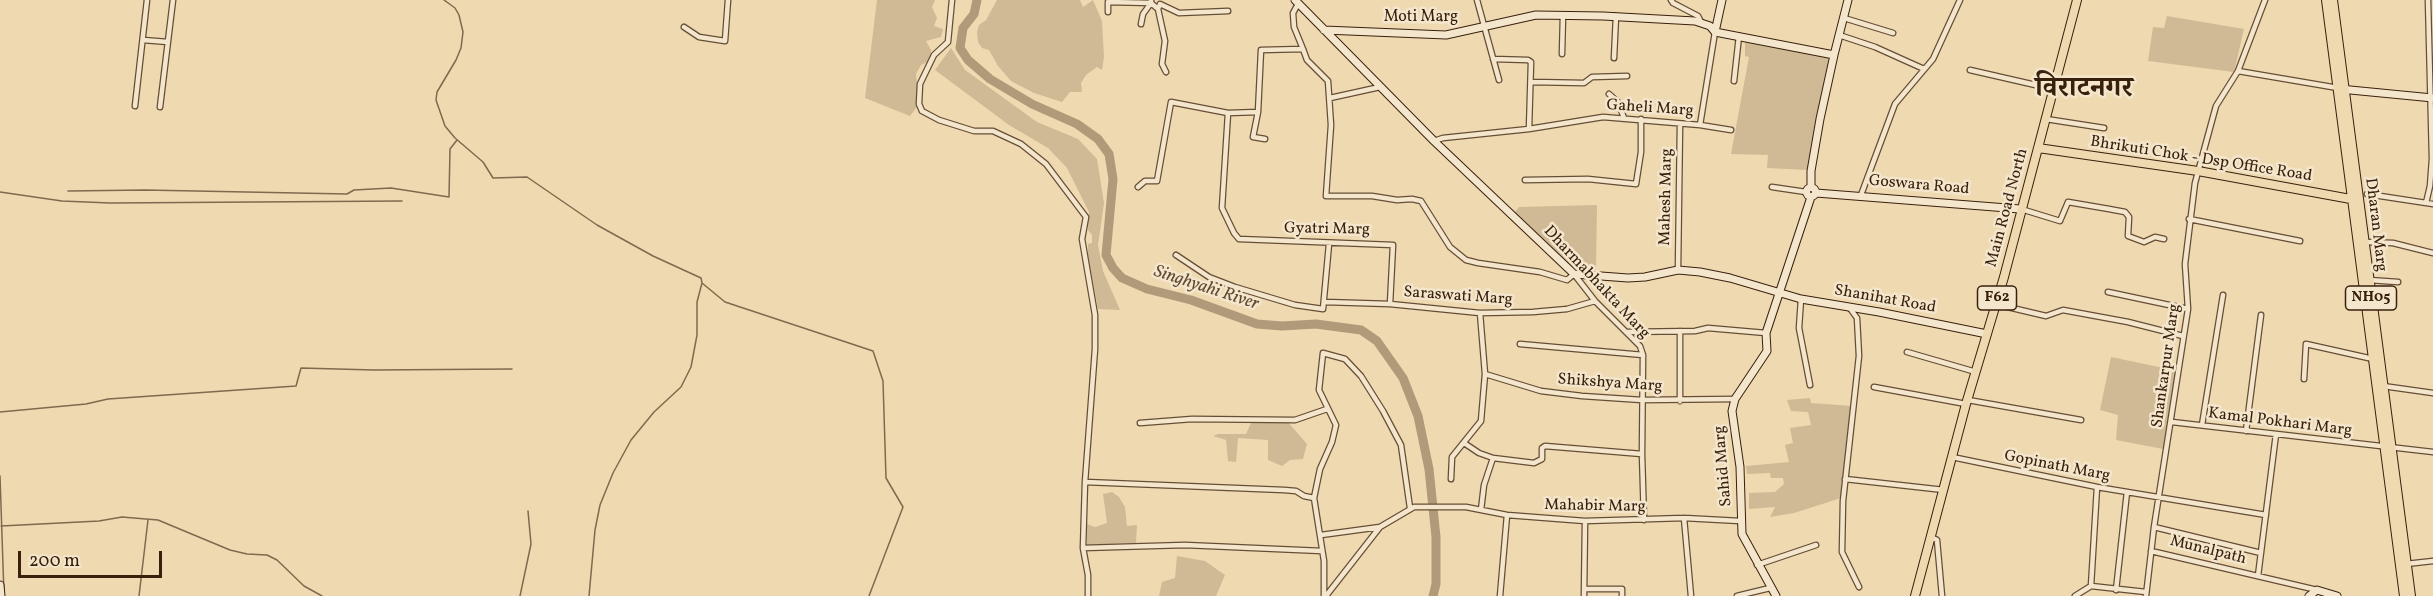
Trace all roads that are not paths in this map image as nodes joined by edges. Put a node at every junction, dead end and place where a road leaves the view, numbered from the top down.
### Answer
1 (147, 0) edge
2 (173, 0) edge
3 (728, 0) edge
4 (952, 0) edge
5 (1477, 0) edge
6 (1671, 0) edge
7 (1722, 0) edge
8 (1848, 0) edge
9 (1960, 0) edge
10 (2077, 0) edge
11 (2265, 0) edge
12 (2326, 0) edge
13 (2333, 0) edge
14 (2428, 0) edge
15 (1151, 1) edge
16 (1296, 2) edge
17 (1159, 6) junction
18 (1228, 11) dead end
19 (1108, 12) dead end
20 (1563, 15) junction
21 (1616, 16) junction
22 (1844, 18) junction
23 (1701, 22) junction
24 (1141, 24) dead end
25 (684, 27) dead end
26 (1485, 27) junction
27 (1324, 30) junction
28 (1714, 32) junction
29 (1893, 33) dead end
30 (1839, 35) junction
31 (1739, 36) junction
32 (143, 40) junction
33 (168, 42) junction
34 (1303, 49) junction
35 (1562, 54) dead end
36 (1834, 54) junction
37 (1614, 58) dead end
38 (1493, 59) junction
39 (1924, 69) junction
40 (1970, 70) dead end
41 (2238, 71) junction
42 (1166, 72) dead end
43 (1627, 76) dead end
44 (1499, 80) dead end
45 (1734, 81) dead end
46 (1532, 82) junction
47 (1380, 87) junction
48 (2341, 89) junction
49 (2053, 90) junction
50 (1609, 94) dead end
51 (1330, 98) junction
52 (2432, 98) edge
53 (135, 106) dead end
54 (160, 107) dead end
55 (1258, 112) junction
56 (1228, 113) junction
57 (1624, 118) junction
58 (1641, 119) junction
59 (2046, 119) junction
60 (1680, 124) junction
61 (1700, 125) junction
62 (2104, 128) dead end
63 (1529, 129) junction
64 (1731, 130) dead end
65 (1265, 138) dead end
66 (1434, 141) junction
67 (2038, 148) junction
68 (2198, 171) junction
69 (1525, 180) dead end
70 (1138, 187) dead end
71 (1772, 187) dead end
72 (1811, 192) junction
73 (2367, 194) dead end
74 (1860, 195) junction
75 (2356, 200) junction
76 (2426, 203) junction
77 (2433, 204) edge
78 (2020, 209) junction
79 (2189, 219) junction
80 (2164, 239) dead end
81 (2300, 241) dead end
82 (2361, 242) junction
83 (1329, 244) junction
84 (2433, 253) edge
85 (1176, 255) dead end
86 (1678, 270) junction
87 (1574, 274) junction
88 (2369, 280) junction
89 (2398, 282) dead end
90 (2108, 291) dead end
91 (1778, 292) junction
92 (2223, 295) dead end
93 (1801, 299) junction
94 (1595, 301) junction
95 (1325, 302) junction
96 (1390, 304) junction
97 (1995, 304) junction
98 (1849, 307) junction
99 (2188, 309) junction
100 (1480, 313) junction
101 (2262, 315) dead end
102 (1680, 331) junction
103 (1626, 332) junction
104 (1766, 333) junction
105 (1987, 334) junction
106 (2183, 336) junction
107 (1520, 344) dead end
108 (1907, 352) dead end
109 (1643, 356) junction
110 (2373, 359) junction
111 (1976, 372) junction
112 (1485, 374) junction
113 (2304, 380) dead end
114 (1810, 385) dead end
115 (2384, 386) junction
116 (1874, 387) dead end
117 (2433, 393) edge
118 (1735, 399) junction
119 (1642, 400) junction
120 (1680, 401) junction
121 (1967, 402) junction
122 (1326, 409) junction
123 (2081, 420) dead end
124 (2172, 422) junction
125 (1140, 423) dead end
126 (2202, 425) junction
127 (2246, 431) junction
128 (2276, 435) junction
129 (1464, 442) junction
130 (2388, 448) junction
131 (2433, 452) edge
132 (1642, 454) junction
133 (1952, 457) junction
134 (1493, 458) junction
135 (1451, 479) dead end
136 (1845, 479) junction
137 (1084, 482) junction
138 (2097, 487) junction
139 (1944, 490) junction
140 (2127, 492) junction
141 (1314, 498) junction
142 (2158, 498) junction
143 (1412, 508) junction
144 (1481, 510) junction
145 (1508, 515) junction
146 (2266, 515) junction
147 (1684, 518) junction
148 (1644, 520) junction
149 (1585, 521) junction
150 (1740, 521) junction
151 (1380, 527) junction
152 (2154, 527) junction
153 (1321, 535) junction
154 (1930, 536) junction
155 (1816, 545) dead end
156 (1083, 548) junction
157 (1322, 550) junction
158 (2151, 551) junction
159 (2260, 553) junction
160 (2433, 561) edge
161 (2404, 564) junction
162 (1758, 565) junction
163 (2258, 576) junction
164 (0, 585) edge
165 (2091, 586) junction
166 (1770, 588) junction
167 (1859, 588) dead end
168 (1584, 589) junction
169 (2116, 590) junction
170 (2317, 590) junction
171 (2146, 594) edge
172 (1, 596) edge
173 (1088, 596) edge
174 (1325, 596) edge
175 (1500, 596) edge
176 (1584, 596) edge
177 (1622, 596) edge
178 (1691, 596) edge
179 (1737, 596) edge
180 (1776, 596) edge
181 (1915, 596) edge
182 (1942, 596) edge
183 (2075, 596) edge
184 (2309, 596) edge
185 (2337, 596) edge
186 (2404, 596) edge
187 (2411, 596) edge

1 - 32 street
2 - 33 street
3 - 25 street
4 - 137 street
5 - 26 street
6 - 23 street
7 - 28 street
8 - 22 street
9 - 39 street
10 - 49 main road, Main Road North / F62
11 - 41 street, Shankarpur Marg
12 - 48 main road, Dharan Marg / NH05
13 - 48 main road, Dharan Marg / NH05
14 - 52 street
15 - 17 street
15 - 19 street
15 - 24 street
16 - 27 street, Dharmabhakta Marg
16 - 34 street
17 - 18 street
17 - 42 street
20 - 21 street, Moti Marg
20 - 26 street, Moti Marg
20 - 35 street
21 - 23 street, Moti Marg
21 - 37 street
22 - 29 street
22 - 30 street
23 - 28 street
26 - 27 street, Moti Marg
26 - 38 street
27 - 47 street, Dharmabhakta Marg
28 - 31 street
28 - 61 street, Gaheli Marg
30 - 36 street
30 - 39 street
31 - 36 street
31 - 45 street
32 - 33 street
32 - 53 street
33 - 54 street
34 - 51 street
34 - 55 street
36 - 72 street
38 - 44 street
38 - 46 street
39 - 74 street
40 - 49 street
41 - 48 street
41 - 68 street, Shankarpur Marg
43 - 46 street
46 - 63 street
47 - 51 street
47 - 66 street, Dharmabhakta Marg
48 - 52 street
48 - 75 main road, Dharan Marg / NH05
49 - 59 main road, Main Road North / F62
50 - 57 street
51 - 87 street
52 - 76 street
55 - 56 street
55 - 65 street
56 - 70 street
56 - 83 street, Gyatri Marg
57 - 58 street, Gaheli Marg
57 - 63 street, Gaheli Marg
58 - 60 street, Gaheli Marg
58 - 69 street
59 - 62 street
59 - 67 main road, Main Road North / F62
60 - 61 street, Gaheli Marg
60 - 86 street, Mahesh Marg
61 - 64 street
63 - 66 street, Gaheli Marg
66 - 87 street, Dharmabhakta Marg
67 - 68 main road, Bhrikuti Chok - Dsp Office Road
67 - 78 main road, Main Road North / F62
68 - 75 main road, Bhrikuti Chok - Dsp Office Road
68 - 79 street, Shankarpur Marg
71 - 72 street
72 - 74 street, Goswara Road
72 - 91 street
73 - 76 street
74 - 78 street, Goswara Road
75 - 82 main road, Dharan Marg / NH05
76 - 77 street
78 - 80 street
78 - 97 main road, Main Road North / F62
79 - 81 street
79 - 99 street, Shankarpur Marg
82 - 84 street
82 - 88 main road, Dharan Marg / NH05
82 - 110 main road, Dharan Marg / NH05
83 - 95 street
83 - 96 street, Gyatri Marg
85 - 95 street, Saraswati Marg
86 - 87 street
86 - 91 street, Shanihat Road
87 - 94 street, Dharmabhakta Marg
88 - 89 street
88 - 115 main road, Dharan Marg / NH05
90 - 99 street
91 - 93 street, Shanihat Road
91 - 104 street
92 - 126 street
93 - 98 street, Shanihat Road
93 - 114 street
94 - 100 street, Saraswati Marg
94 - 103 street, Dharmabhakta Marg
95 - 96 street, Saraswati Marg
96 - 100 street, Saraswati Marg
97 - 105 main road, Main Road North / F62
97 - 106 street
98 - 105 street, Shanihat Road
98 - 136 street
99 - 106 street, Shankarpur Marg
100 - 112 street
101 - 127 street
102 - 103 street
102 - 104 street
102 - 120 street
103 - 109 street, Dharmabhakta Marg
104 - 118 street
105 - 111 main road, Main Road North / F62
106 - 124 street, Shankarpur Marg
107 - 109 street
108 - 111 street
109 - 119 street, Dharmabhakta Marg
110 - 113 street
110 - 130 main road, Dharan Marg / NH05
111 - 121 main road, Main Road North / F62
112 - 119 street, Shikshya Marg
112 - 129 street
115 - 117 street
115 - 130 main road, Dharan Marg / NH05
116 - 121 street
118 - 120 street, Shikshya Marg
118 - 150 street, Sahid Marg
119 - 120 street, Shikshya Marg
119 - 132 street, Dharmabhakta Marg
121 - 123 street
121 - 133 main road, Main Road North / F62
122 - 125 street
122 - 141 street
122 - 143 street
124 - 126 street, Kamal Pokhari Marg
124 - 142 street, Shankarpur Marg
126 - 127 street, Kamal Pokhari Marg
127 - 128 street, Kamal Pokhari Marg
128 - 130 street, Kamal Pokhari Marg
128 - 146 street
129 - 134 street
129 - 135 street
130 - 131 street, Kamal Pokhari Marg
130 - 161 main road, Dharan Marg / NH05
132 - 134 street
132 - 148 street, Dharmabhakta Marg
133 - 138 street, Gopinath Marg
133 - 139 main road, Main Road North / F62
134 - 144 street
136 - 139 street
136 - 167 street
137 - 141 street
137 - 156 street
138 - 140 street, Gopinath Marg
138 - 165 street
139 - 154 main road, Main Road North / F62
140 - 142 street, Gopinath Marg
140 - 169 street
141 - 153 street
142 - 146 street, Gopinath Marg
142 - 152 street, Shankarpur Marg
143 - 144 street, Mahabir Marg
143 - 151 street
144 - 145 street, Mahabir Marg
145 - 149 street, Mahabir Marg
145 - 175 street
146 - 159 street
147 - 148 street, Mahabir Marg
147 - 150 street, Mahabir Marg
147 - 178 street
148 - 149 street, Mahabir Marg
149 - 168 street
150 - 162 street, Sahid Marg
151 - 153 street
151 - 174 street
152 - 158 street, Shankarpur Marg
152 - 159 street
153 - 157 street
154 - 181 main road, Main Road North / F62
154 - 182 street
155 - 162 street
156 - 157 street
156 - 173 street
157 - 174 street
158 - 163 street, Munalpath
158 - 171 street, Munalpath
159 - 163 street
160 - 161 street
161 - 186 main road, Dharan Marg / NH05
161 - 187 main road, Dharan Marg / NH05
162 - 166 street, Sahid Marg
163 - 170 street, Munalpath
164 - 172 street
165 - 169 street, Munalpath
165 - 183 street
166 - 179 street
166 - 180 street, Sahid Marg
168 - 176 street
168 - 177 street
169 - 171 street, Munalpath
170 - 184 street
170 - 185 street, Munalpath

